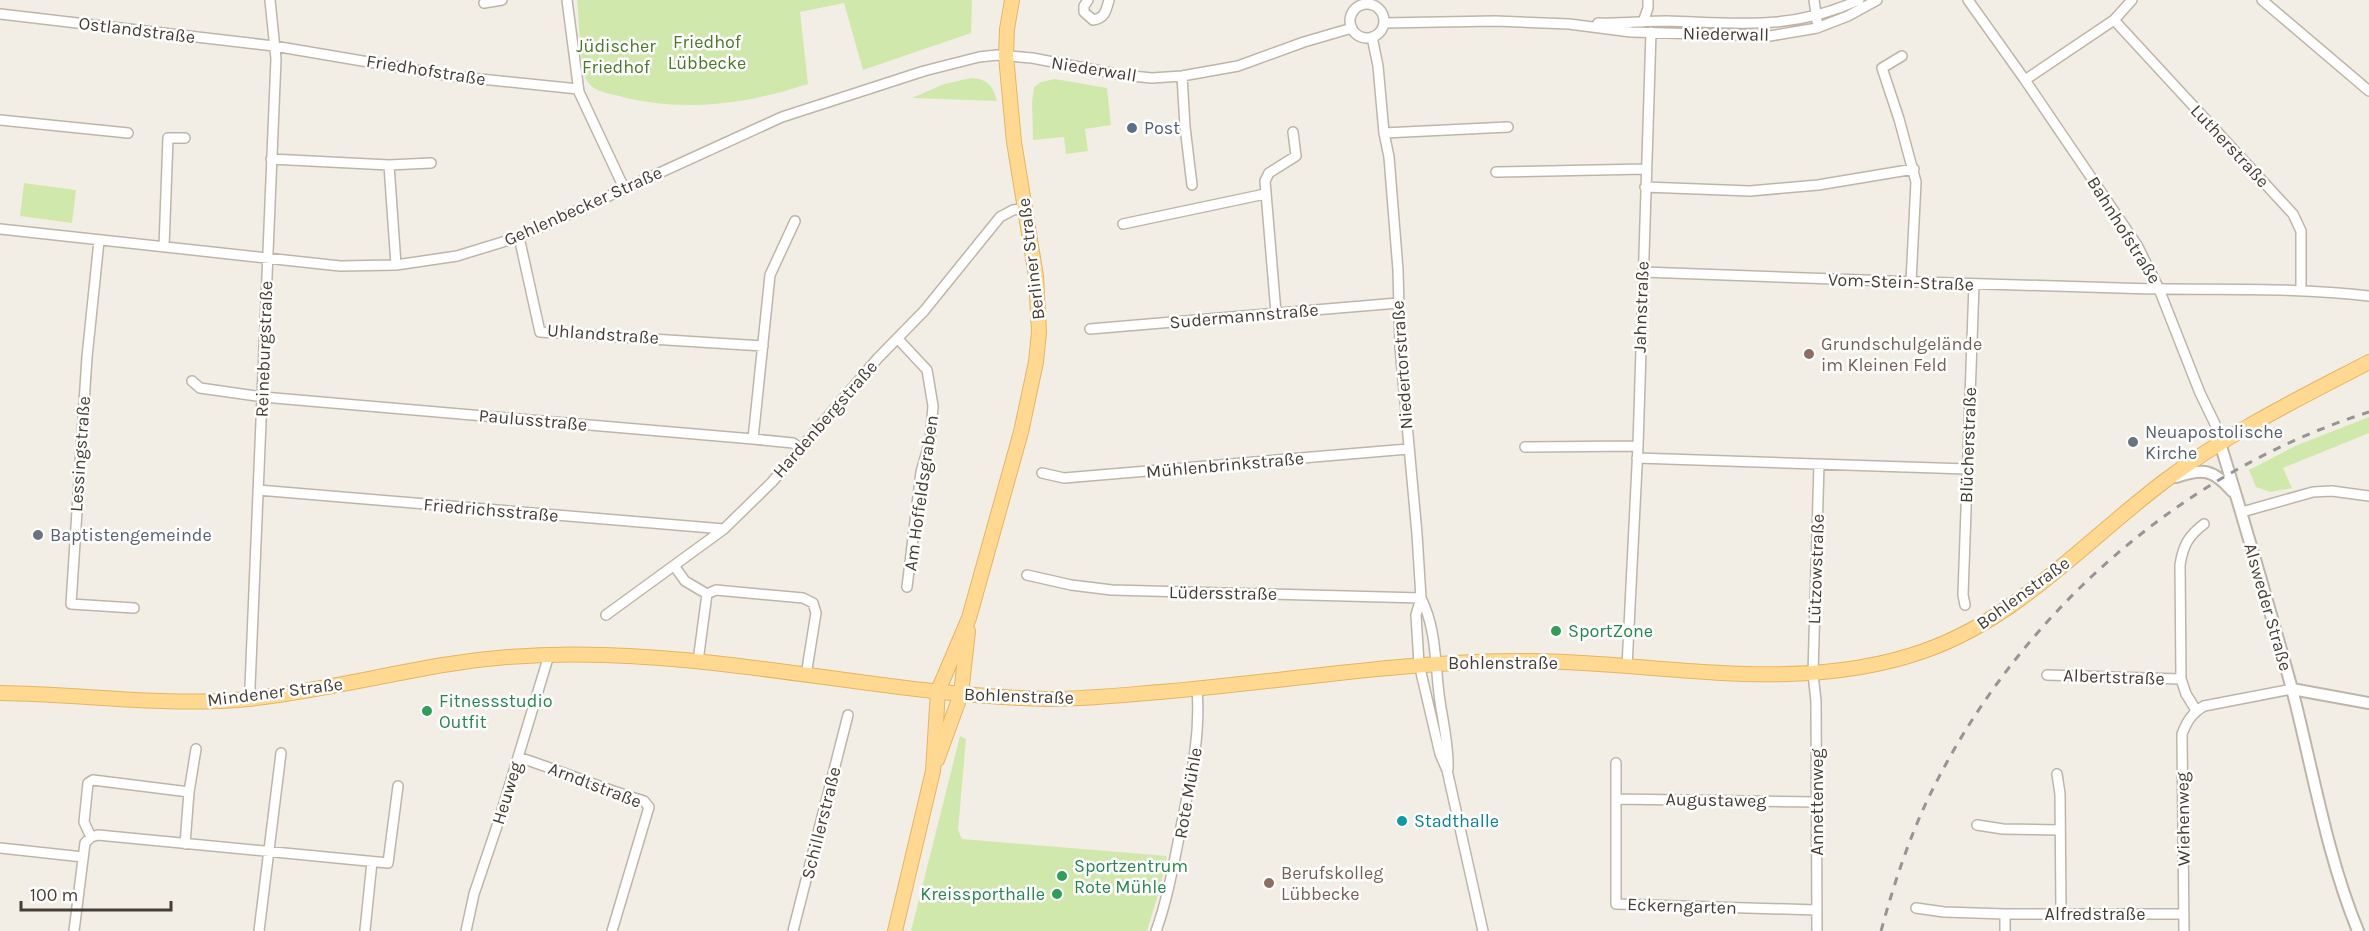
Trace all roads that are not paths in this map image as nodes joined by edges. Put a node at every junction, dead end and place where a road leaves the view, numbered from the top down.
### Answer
1 (270, 0) edge
2 (502, 0) edge
3 (567, 0) edge
4 (1012, 0) edge
5 (1088, 0) edge
6 (1109, 0) edge
7 (1648, 0) edge
8 (1814, 0) edge
9 (1858, 0) edge
10 (1877, 0) edge
11 (1968, 0) edge
12 (2132, 0) edge
13 (2262, 0) edge
14 (1368, 2) edge
15 (484, 3) dead end
16 (0, 14) edge
17 (1817, 16) junction
18 (2114, 20) junction
19 (1643, 22) junction
20 (1384, 23) junction
21 (1569, 24) junction
22 (1352, 28) junction
23 (1817, 28) junction
24 (1651, 32) junction
25 (1372, 37) junction
26 (274, 46) junction
27 (1006, 56) junction
28 (1902, 56) dead end
29 (1182, 76) junction
30 (2025, 80) junction
31 (578, 89) junction
32 (2369, 91) edge
33 (0, 120) edge
34 (1508, 127) dead end
35 (1293, 132) dead end
36 (128, 134) dead end
37 (1384, 134) junction
38 (185, 138) dead end
39 (271, 159) junction
40 (431, 163) dead end
41 (389, 165) junction
42 (1645, 168) junction
43 (1914, 169) junction
44 (1496, 172) dead end
45 (1192, 185) dead end
46 (1645, 187) junction
47 (624, 188) junction
48 (1265, 194) junction
49 (1026, 208) junction
50 (795, 222) dead end
51 (1123, 224) dead end
52 (0, 230) edge
53 (519, 237) junction
54 (99, 241) junction
55 (164, 247) junction
56 (268, 259) junction
57 (396, 265) junction
58 (1643, 272) junction
59 (1911, 282) junction
60 (1974, 284) junction
61 (2159, 290) junction
62 (2301, 291) junction
63 (2369, 296) edge
64 (1398, 303) junction
65 (1276, 313) junction
66 (1090, 329) dead end
67 (898, 339) junction
68 (763, 346) junction
69 (2369, 362) edge
70 (192, 381) dead end
71 (263, 397) junction
72 (753, 439) junction
73 (2220, 443) junction
74 (1638, 446) junction
75 (1525, 447) dead end
76 (801, 449) junction
77 (1408, 449) junction
78 (1637, 458) junction
79 (1819, 464) junction
80 (1967, 469) junction
81 (1042, 474) dead end
82 (2166, 480) junction
83 (258, 490) junction
84 (2369, 496) edge
85 (2238, 499) junction
86 (2242, 512) junction
87 (2204, 524) dead end
88 (724, 529) junction
89 (675, 567) junction
90 (1027, 575) dead end
91 (907, 587) dead end
92 (707, 594) junction
93 (1421, 598) junction
94 (1965, 605) dead end
95 (135, 608) dead end
96 (606, 615) dead end
97 (969, 618) junction
98 (549, 655) junction
99 (698, 661) junction
100 (1437, 663) junction
101 (1419, 664) junction
102 (1627, 667) junction
103 (1813, 674) junction
104 (806, 675) junction
105 (2047, 675) dead end
106 (2181, 679) junction
107 (1197, 689) junction
108 (2292, 689) junction
109 (938, 691) junction
110 (0, 693) edge
111 (961, 694) junction
112 (251, 698) junction
113 (2369, 704) edge
114 (2196, 710) junction
115 (848, 715) dead end
116 (196, 749) dead end
117 (281, 753) dead end
118 (518, 757) junction
119 (1616, 763) dead end
120 (1447, 770) junction
121 (933, 771) junction
122 (2057, 774) dead end
123 (398, 786) dead end
124 (189, 792) junction
125 (1616, 799) junction
126 (1817, 802) junction
127 (1977, 825) dead end
128 (2060, 830) junction
129 (91, 837) junction
130 (184, 844) junction
131 (0, 848) edge
132 (267, 853) junction
133 (83, 857) junction
134 (372, 862) junction
135 (1916, 908) dead end
136 (1817, 910) junction
137 (2005, 914) junction
138 (2061, 914) junction
139 (2184, 914) junction
140 (365, 930) edge
141 (74, 931) edge
142 (259, 931) edge
143 (466, 931) edge
144 (612, 931) edge
145 (793, 931) edge
146 (896, 931) edge
147 (1156, 931) edge
148 (1483, 931) edge
149 (1816, 931) edge
150 (2005, 931) edge
151 (2184, 931) edge
152 (2358, 931) edge

1 - 26 street, Reineburgstraße
2 - 15 street
3 - 31 street
4 - 27 main road, Berliner Straße
5 - 6 street
7 - 19 street
8 - 17 street
9 - 17 street, Niederwall
10 - 23 street, Niederwall
11 - 30 street, Bahnhofstraße
12 - 18 street
13 - 32 street
14 - 20 street
14 - 22 street
16 - 26 street, Ostlandstraße
17 - 19 street, Niederwall
17 - 23 street
18 - 30 street
18 - 62 street, Lutherstraße
19 - 21 street, Niederwall
20 - 21 street, Niederwall
20 - 25 street
21 - 24 street, Niederwall
22 - 25 street
22 - 29 street, Niederwall
23 - 24 street, Niederwall
24 - 42 street, Jahnstraße
25 - 37 street, Niedertorstraße
26 - 31 street, Friedhofstraße
26 - 39 street, Reineburgstraße
27 - 29 street, Niederwall
27 - 47 street, Gehlenbecker Straße
27 - 49 main road, Berliner Straße
28 - 43 street
29 - 45 street
30 - 61 street, Bahnhofstraße
31 - 47 street
33 - 36 street
34 - 37 street
35 - 48 street
37 - 64 street, Niedertorstraße
38 - 55 street
39 - 41 street
39 - 56 street, Reineburgstraße
40 - 41 street
41 - 57 street
42 - 44 street
42 - 46 street, Jahnstraße
43 - 46 street
43 - 59 street
46 - 58 street, Jahnstraße
47 - 53 street, Gehlenbecker Straße
48 - 51 street
48 - 65 street
49 - 67 street, Hardenbergstraße
49 - 97 main road, Berliner Straße
50 - 68 street
52 - 54 street, Gehlenbecker Straße
53 - 57 street, Gehlenbecker Straße
53 - 68 street, Uhlandstraße
54 - 55 street, Gehlenbecker Straße
54 - 95 street, Lessingstraße
55 - 56 street, Gehlenbecker Straße
56 - 57 street, Gehlenbecker Straße
56 - 71 street, Reineburgstraße
58 - 59 street, Vom-Stein-Straße
58 - 74 street, Jahnstraße
59 - 60 street, Vom-Stein-Straße
60 - 61 street, Vom-Stein-Straße
60 - 80 street, Blücherstraße
61 - 62 street, Bahnhofstraße
61 - 73 street, Alsweder Straße
62 - 63 street, Bahnhofstraße
64 - 65 street, Sudermannstraße
64 - 77 street, Niedertorstraße
65 - 66 street, Sudermannstraße
67 - 76 street, Hardenbergstraße
67 - 91 street, Am Hoffeldsgraben
68 - 72 street
69 - 73 main road, Bohlenstraße
70 - 71 street, Paulusstraße
71 - 72 street, Paulusstraße
71 - 83 street, Reineburgstraße
72 - 76 street, Paulusstraße
73 - 82 main road, Bohlenstraße
73 - 85 street, Alsweder Straße
74 - 75 street
74 - 78 street, Jahnstraße
76 - 88 street, Hardenbergstraße
77 - 81 street, Mühlenbrinkstraße
77 - 93 street, Niedertorstraße
78 - 79 street
78 - 102 street, Jahnstraße
79 - 80 street
79 - 103 street, Lützowstraße
80 - 94 street, Blücherstraße
82 - 85 street
82 - 103 main road, Bohlenstraße
83 - 88 street, Friedrichsstraße
83 - 112 street, Reineburgstraße
84 - 86 street
85 - 86 street, Alsweder Straße
86 - 108 street, Alsweder Straße
87 - 106 street
88 - 89 street, Hardenbergstraße
89 - 92 street
89 - 96 street, Hardenbergstraße
90 - 93 street, Lüdersstraße
92 - 99 street
92 - 104 street
93 - 100 street, Niedertorstraße
93 - 101 street, Niedertorstraße
97 - 109 main road, Berliner Straße
97 - 111 main road, Berliner Straße
98 - 99 main road, Bohlenstraße
98 - 112 main road, Mindener Straße
98 - 118 street, Heuweg
99 - 104 main road, Bohlenstraße
100 - 101 main road, Bohlenstraße
100 - 102 main road, Bohlenstraße
100 - 120 street, Niedertorstraße
101 - 107 main road, Bohlenstraße
101 - 120 street, Niedertorstraße
102 - 103 main road, Bohlenstraße
103 - 126 street, Annettenweg
104 - 109 main road, Bohlenstraße
105 - 106 street, Albertstraße
106 - 114 street
107 - 111 main road, Bohlenstraße
107 - 147 street, Rote Mühle
108 - 113 street
108 - 114 street
108 - 152 street, Alsweder Straße
109 - 111 main road, Bohlenstraße
109 - 121 main road, Berliner Straße
110 - 112 main road, Mindener Straße
111 - 121 main road, Berliner Straße
114 - 139 street, Wiehenweg
115 - 145 street, Schillerstraße
116 - 124 street
117 - 132 street
118 - 143 street, Heuweg
118 - 144 street, Arndtstraße
119 - 125 street, Eckerngarten
120 - 148 street
121 - 146 main road, Berliner Straße
122 - 128 street
123 - 134 street
124 - 129 street
124 - 130 street
125 - 126 street, Augustaweg
125 - 136 street, Eckerngarten
126 - 136 street, Annettenweg
127 - 128 street
128 - 138 street
129 - 130 street
129 - 133 street
130 - 132 street
131 - 133 street
132 - 134 street
132 - 142 street
133 - 141 street
134 - 140 street
135 - 137 street, Alfredstraße
136 - 149 street, Annettenweg
137 - 138 street, Alfredstraße
137 - 150 street
138 - 139 street, Alfredstraße
139 - 151 street, Wiehenweg

